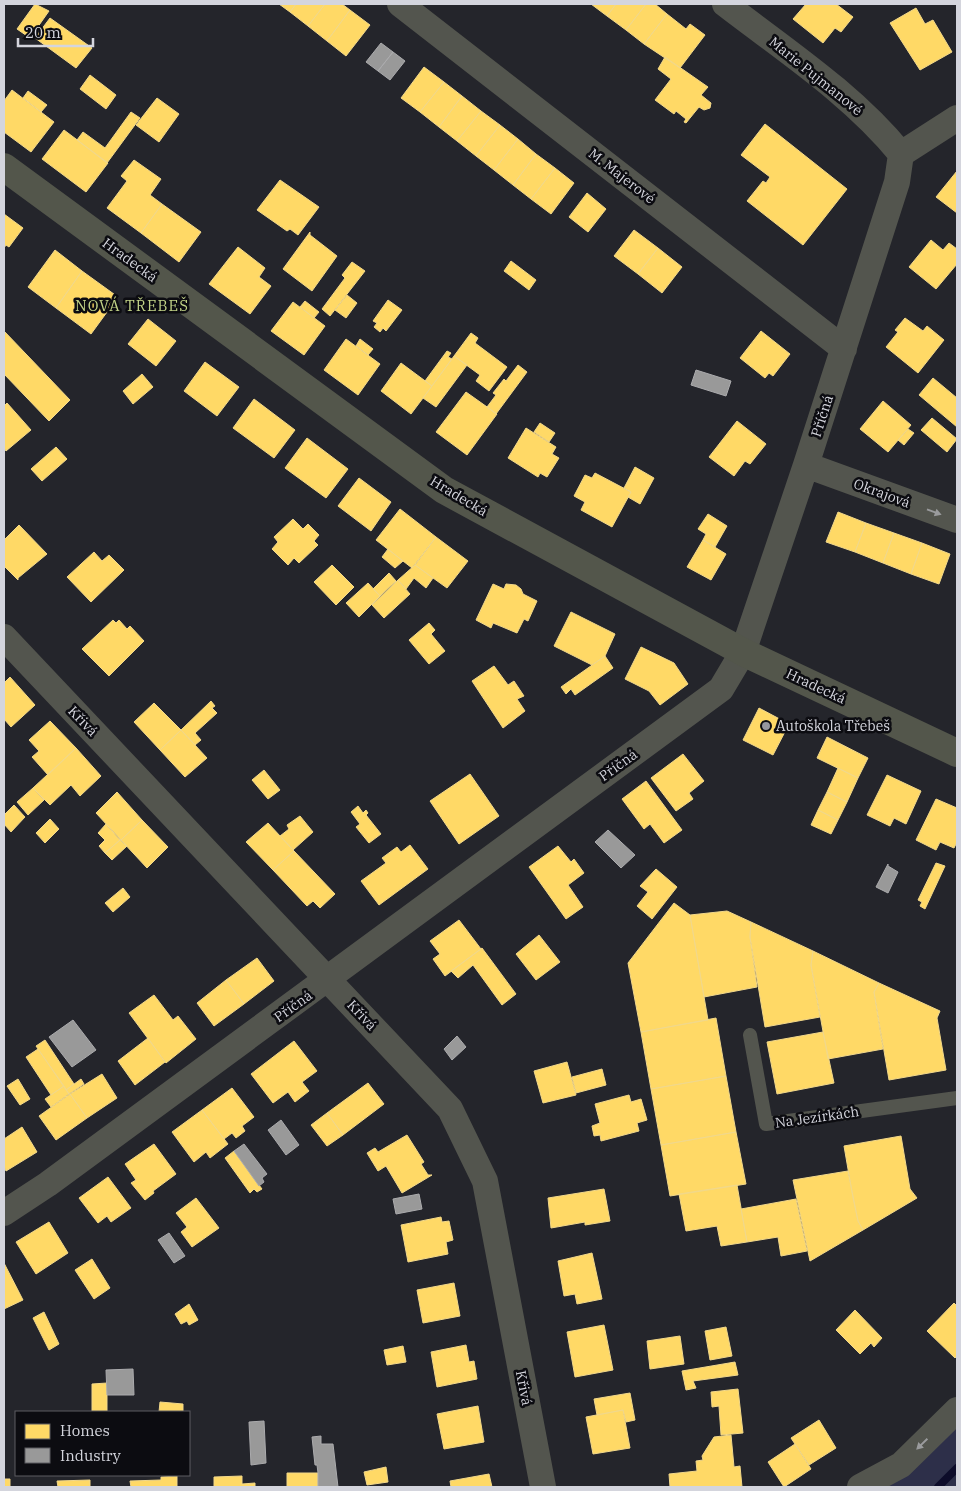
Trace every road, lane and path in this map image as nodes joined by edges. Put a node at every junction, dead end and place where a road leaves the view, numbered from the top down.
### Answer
1 (400, 4) edge
2 (725, 4) edge
3 (957, 118) edge
4 (901, 154) junction
5 (4, 168) edge
6 (844, 349) junction
7 (806, 466) junction
8 (957, 520) edge
9 (4, 637) edge
10 (743, 652) junction
11 (957, 754) edge
12 (329, 979) junction
13 (750, 1035) dead end
14 (957, 1098) edge
15 (4, 1213) edge
16 (957, 1410) edge
17 (543, 1487) edge
18 (860, 1487) edge

1 - 6 street, M. Majerové
2 - 4 street, Marie Pujmanové
3 - 4 street
4 - 6 street, Příčná
5 - 10 street, Hradecká
6 - 7 street, Příčná
7 -> 8 street, Okrajová
7 - 10 street, Příčná
9 - 12 street, Křivá
10 - 11 street, Hradecká
10 - 12 street, Příčná
12 - 15 street, Příčná
12 - 17 street, Křivá
13 - 14 lane, Na Jezírkách
16 -> 18 street

